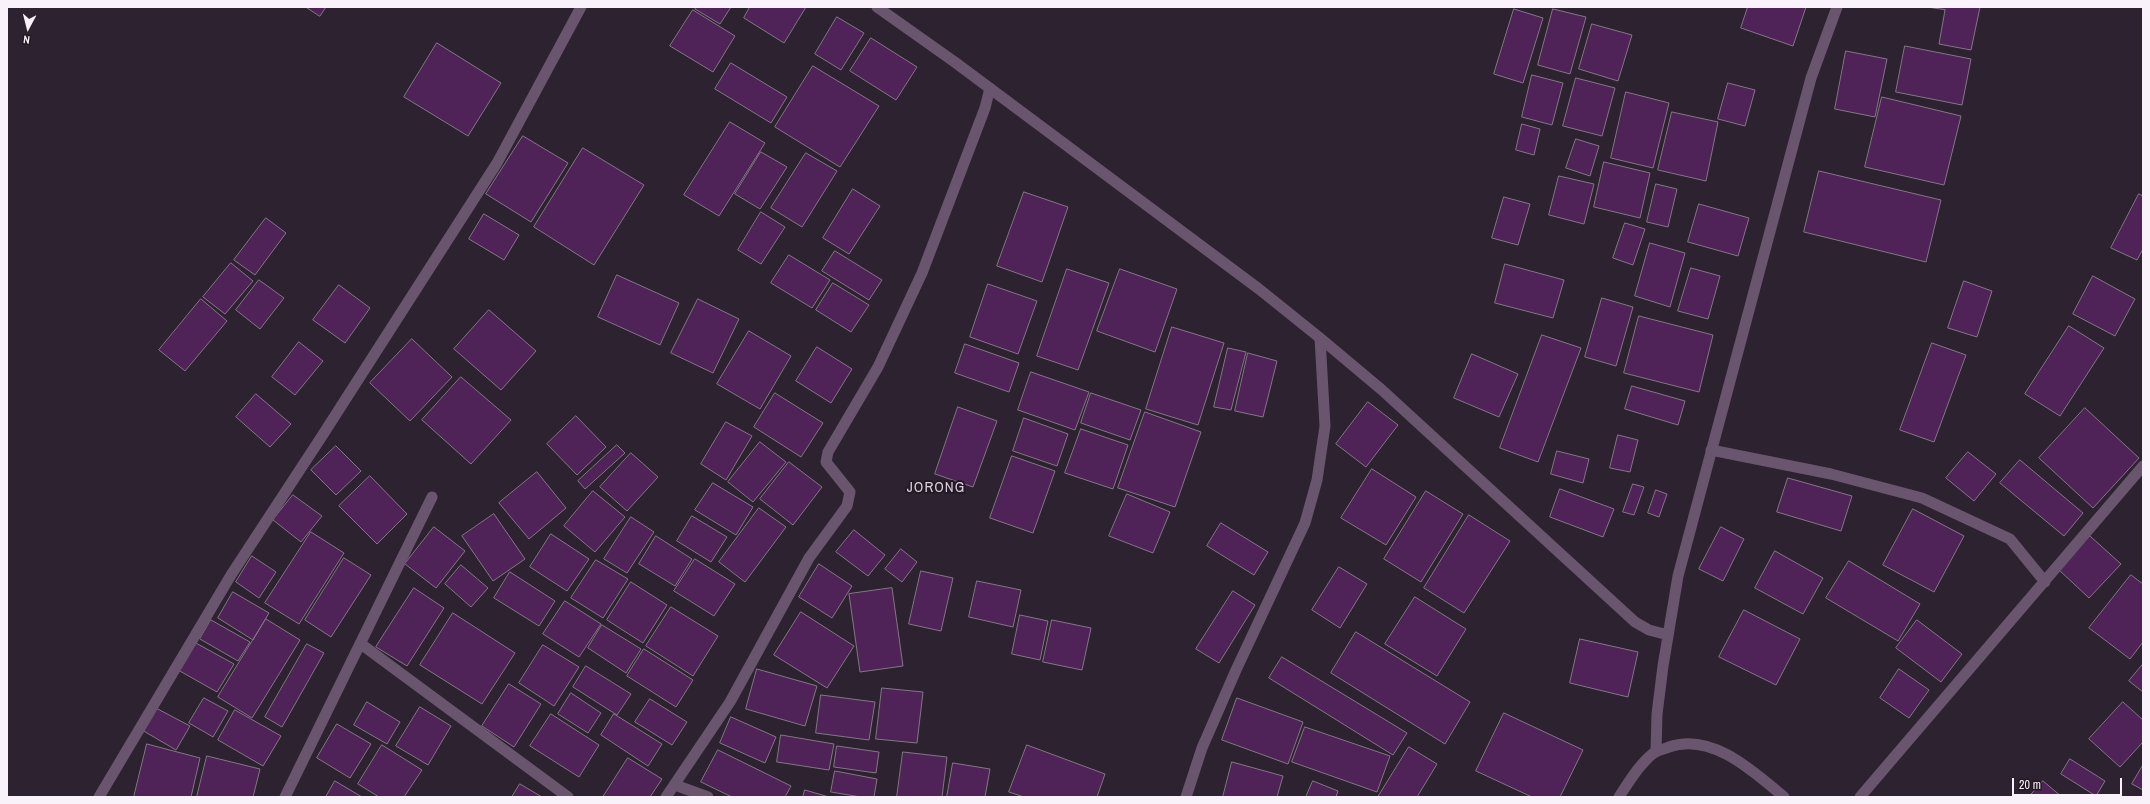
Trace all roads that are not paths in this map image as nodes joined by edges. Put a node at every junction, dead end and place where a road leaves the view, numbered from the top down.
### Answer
1 (581, 7) edge
2 (877, 7) edge
3 (1837, 7) edge
4 (990, 88) junction
5 (1320, 338) junction
6 (1711, 450) junction
7 (2143, 466) edge
8 (432, 497) dead end
9 (2045, 582) junction
10 (1668, 635) junction
11 (361, 644) junction
12 (1656, 752) junction
13 (675, 785) junction
14 (98, 797) edge
15 (285, 797) edge
16 (568, 797) edge
17 (666, 797) edge
18 (708, 797) edge
19 (1186, 797) edge
20 (1618, 797) edge
21 (1784, 797) edge
22 (1860, 797) edge

1 - 14 street
2 - 4 street
3 - 6 street
4 - 5 street
4 - 13 street
5 - 10 street
5 - 19 street
6 - 9 street
6 - 10 street
7 - 9 street
8 - 11 street
9 - 22 street
10 - 12 street
11 - 15 street
11 - 16 street
12 - 20 street
12 - 21 street
13 - 17 street
13 - 18 street

